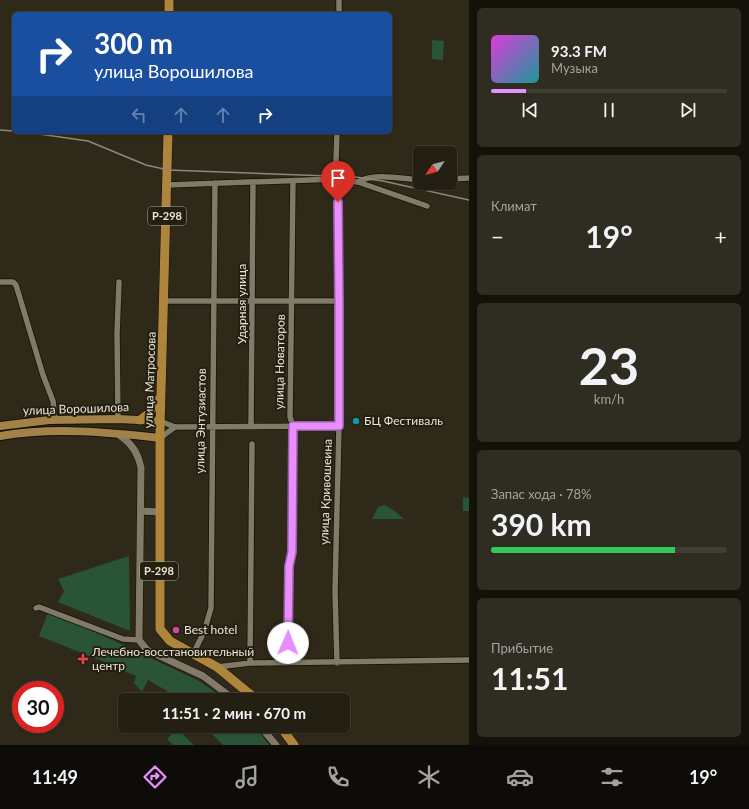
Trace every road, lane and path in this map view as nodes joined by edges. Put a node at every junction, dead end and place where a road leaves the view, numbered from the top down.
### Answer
1 (170, 0) edge
2 (339, 0) edge
3 (169, 12) edge
4 (339, 12) edge
5 (168, 134) edge
6 (337, 134) edge
7 (336, 162) dead end
8 (469, 178) edge
9 (337, 179) junction
10 (457, 179) edge
11 (413, 180) edge
12 (294, 181) junction
13 (253, 182) junction
14 (358, 182) junction
15 (215, 183) junction
16 (167, 185) junction
17 (427, 206) dead end
18 (0, 282) edge
19 (119, 282) dead end
20 (164, 301) junction
21 (214, 301) junction
22 (253, 301) junction
23 (292, 301) junction
24 (339, 301) junction
25 (161, 396) junction
26 (118, 419) junction
27 (55, 420) junction
28 (140, 420) junction
29 (160, 421) junction
30 (0, 426) edge
31 (212, 426) junction
32 (293, 426) junction
33 (339, 426) junction
34 (175, 427) junction
35 (251, 427) junction
36 (118, 433) junction
37 (0, 436) edge
38 (160, 438) junction
39 (252, 444) dead end
40 (141, 512) junction
41 (160, 512) junction
42 (36, 608) dead end
43 (139, 640) junction
44 (193, 654) junction
45 (469, 660) edge
46 (250, 663) junction
47 (337, 663) junction
48 (287, 664) junction
49 (217, 667) junction
50 (226, 693) edge
51 (249, 693) edge
52 (266, 733) edge
53 (285, 733) edge
54 (276, 745) edge
55 (294, 745) edge

1 - 3 highway
2 - 4 street
5 - 16 highway, улица Матросова / Р-298
6 - 7 street
8 - 10 street
9 - 12 street
9 - 14 street
9 - 24 street, улица Кривошеина
11 - 14 street
12 - 13 street
12 - 23 street, улица Новаторов
13 - 15 street
13 - 22 street, Ударная улица
14 - 17 street
15 - 16 street
15 - 21 street, улица Энтузиастов
16 - 20 highway, улица Матросова / Р-298
18 - 27 street
19 - 26 street
20 - 21 street
20 - 25 highway, улица Матросова / Р-298
21 - 22 street
21 - 31 street, улица Энтузиастов
22 - 23 street
22 - 35 street, Ударная улица
23 - 24 street
23 - 32 street, улица Новаторов
24 - 33 street, улица Кривошеина
25 - 28 highway
25 - 29 highway, улица Матросова / Р-298
26 - 27 main road, улица Ворошилова
26 - 28 main road, улица Ворошилова
27 - 30 main road, улица Ворошилова
28 - 29 main road, улица Ворошилова
29 - 34 street, улица Ворошилова
29 - 38 highway, улица Матросова / Р-298
31 - 34 street, улица Ворошилова
31 - 35 street, улица Ворошилова
31 - 44 street, улица Энтузиастов
32 - 33 street, улица Ворошилова
32 - 35 street, улица Ворошилова
32 - 48 street, улица Новаторов
33 - 47 street, улица Кривошеина
34 - 38 street
36 - 37 main road, улица Ворошилова
36 - 38 main road, улица Ворошилова
36 - 40 street
38 - 41 highway, улица Матросова / Р-298
39 - 46 street
40 - 41 street
40 - 43 street
41 - 44 highway, улица Матросова / Р-298
42 - 43 street
43 - 50 street
44 - 49 highway, Р-298
45 - 47 street
46 - 48 street
46 - 49 street
47 - 48 street
49 - 51 highway, Р-298
52 - 54 street
53 - 55 highway

